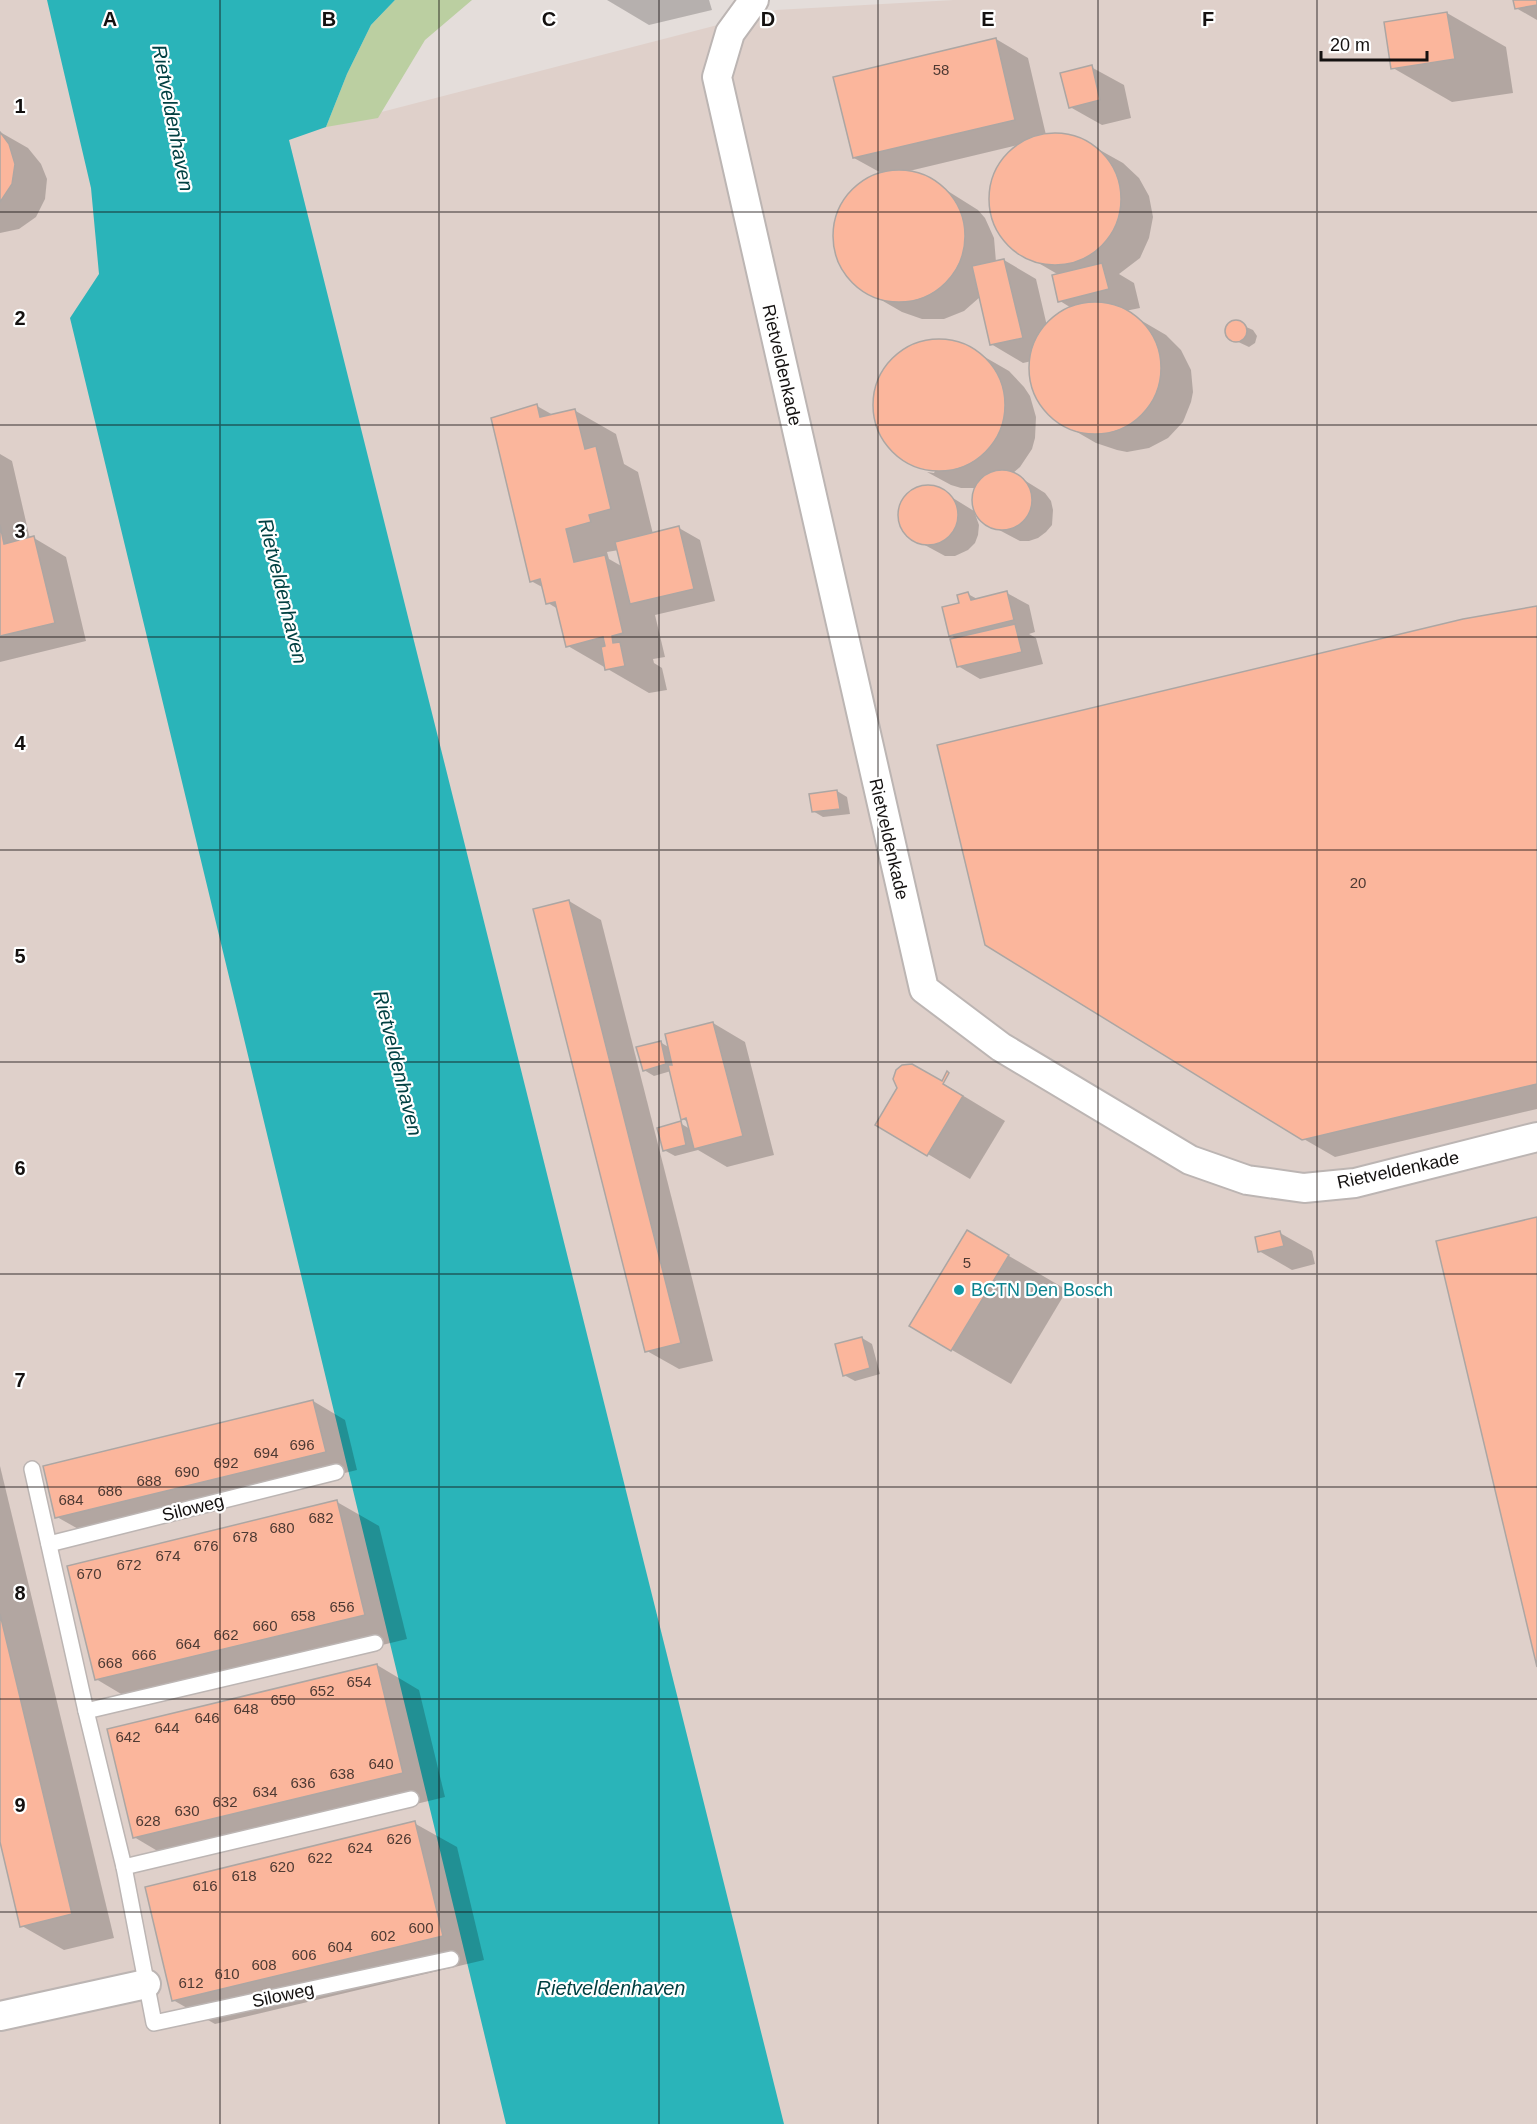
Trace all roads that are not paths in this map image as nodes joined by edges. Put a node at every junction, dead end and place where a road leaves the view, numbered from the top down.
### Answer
1 (754, 0) edge
2 (1537, 1137) edge
3 (32, 1469) dead end
4 (336, 1472) dead end
5 (49, 1544) junction
6 (375, 1643) dead end
7 (86, 1711) junction
8 (411, 1799) dead end
9 (124, 1867) junction
10 (451, 1959) dead end
11 (146, 1984) junction
12 (0, 2016) edge

1 - 2 street, Rietveldenkade
3 - 5 lane, Siloweg
4 - 5 lane, Siloweg
5 - 7 lane, Siloweg
6 - 7 lane
7 - 9 lane, Siloweg
8 - 9 lane
9 - 11 lane, Siloweg
10 - 11 lane, Siloweg
11 - 12 street

